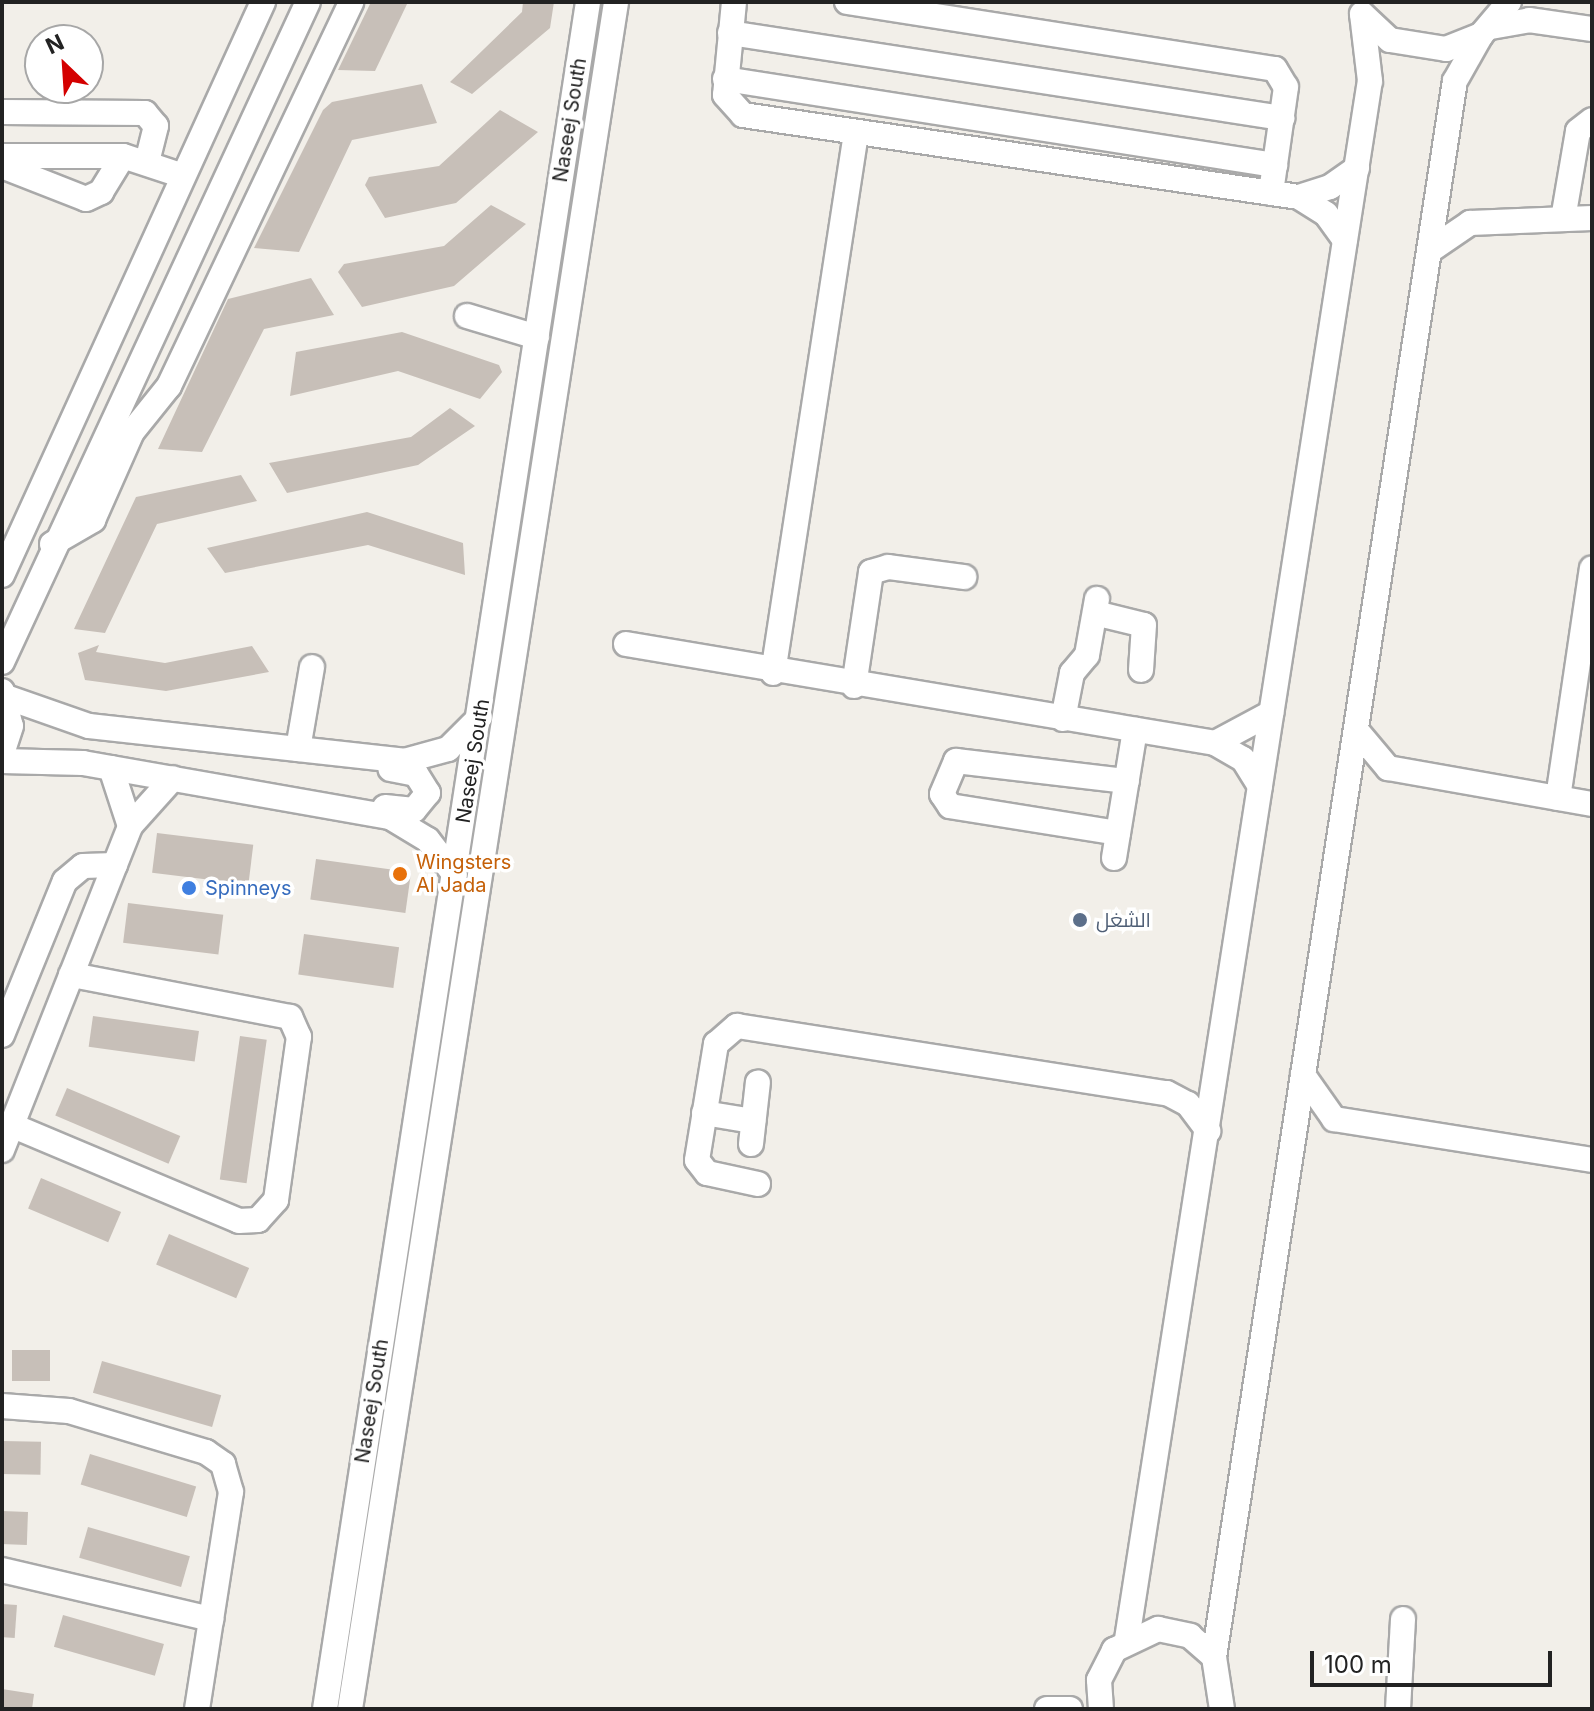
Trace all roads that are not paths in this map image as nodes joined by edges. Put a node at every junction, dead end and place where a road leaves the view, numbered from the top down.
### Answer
1 (263, 2) edge
2 (308, 2) edge
3 (351, 2) edge
4 (588, 2) edge
5 (616, 2) edge
6 (734, 2) edge
7 (847, 2) edge
8 (1509, 2) edge
9 (1358, 8) edge
10 (1592, 29) edge
11 (1486, 31) junction
12 (730, 33) junction
13 (725, 79) junction
14 (2, 112) edge
15 (1282, 118) junction
16 (1592, 120) edge
17 (856, 133) junction
18 (135, 158) junction
19 (3, 160) edge
20 (1275, 165) junction
21 (1357, 168) junction
22 (1582, 168) edge
23 (180, 175) junction
24 (1440, 181) junction
25 (1271, 193) junction
26 (1299, 197) junction
27 (1592, 218) edge
28 (1563, 219) junction
29 (1470, 223) junction
30 (1345, 240) junction
31 (1429, 251) junction
32 (469, 312) dead end
33 (538, 327) junction
34 (141, 419) junction
35 (106, 429) junction
36 (52, 544) junction
37 (1592, 569) edge
38 (2, 575) edge
39 (964, 577) dead end
40 (626, 644) dead end
41 (2, 662) edge
42 (308, 666) dead end
43 (1141, 670) dead end
44 (773, 673) junction
45 (854, 686) junction
46 (4, 694) edge
47 (1271, 713) junction
48 (481, 715) junction
49 (1063, 719) junction
50 (1135, 730) junction
51 (1356, 730) junction
52 (1215, 743) junction
53 (293, 749) junction
54 (2, 753) edge
55 (343, 754) junction
56 (2, 761) edge
57 (111, 768) junction
58 (1388, 768) junction
59 (173, 778) junction
60 (1127, 781) junction
61 (1260, 786) junction
62 (1346, 796) junction
63 (1558, 798) junction
64 (1592, 804) edge
65 (355, 809) junction
66 (130, 826) junction
67 (112, 874) junction
68 (455, 875) junction
69 (63, 920) dead end
70 (71, 975) junction
71 (2, 1035) edge
72 (1217, 1073) junction
73 (1303, 1075) junction
74 (758, 1082) dead end
75 (1167, 1093) junction
76 (704, 1113) junction
77 (1334, 1119) junction
78 (11, 1125) junction
79 (1208, 1131) junction
80 (1292, 1148) junction
81 (2, 1150) edge
82 (1592, 1160) edge
83 (758, 1184) dead end
84 (2, 1406) edge
85 (2, 1570) edge
86 (211, 1619) junction
87 (1403, 1619) dead end
88 (1127, 1639) junction
89 (1214, 1657) junction
90 (197, 1709) edge
91 (325, 1709) edge
92 (350, 1709) edge
93 (1047, 1709) edge
94 (1070, 1709) edge
95 (1101, 1709) edge
96 (1222, 1709) edge
97 (1398, 1709) edge

1 - 23 street
2 - 35 street
3 - 34 street
4 - 33 street, Naseej South
5 - 92 street
6 - 12 street
7 - 15 street
8 - 11 street
9 - 11 street
9 - 21 street
10 - 11 street
11 - 24 street
12 - 13 street
12 - 15 street
13 - 17 street
13 - 20 street
14 - 18 street
15 - 20 street
16 - 22 street
17 - 25 street
17 - 44 street
18 - 19 street
18 - 19 street
18 - 23 street
20 - 25 street
21 - 26 street
21 - 30 street
22 - 28 street
23 - 38 street
24 - 29 street
24 - 31 street
25 - 26 street
26 - 30 street
27 - 28 street
28 - 29 street
29 - 31 street
30 - 47 street
31 - 51 street
32 - 33 street
33 - 48 street, Naseej South
34 - 35 street
34 - 36 street
35 - 36 street
36 - 41 street
37 - 63 street
39 - 45 street
40 - 44 street
42 - 53 street
43 - 49 street
44 - 45 street
45 - 49 street
46 - 53 street
46 - 54 street
47 - 52 street
47 - 61 street
48 - 55 street
48 - 68 street, Naseej South
49 - 50 street
50 - 52 street
50 - 60 street
51 - 58 street
51 - 62 street
52 - 61 street
53 - 55 street
55 - 65 street
56 - 57 street
57 - 59 street
57 - 66 street
58 - 62 street
58 - 63 street
59 - 65 street
59 - 66 street
60 - 60 street
61 - 72 street
62 - 73 street
63 - 64 street
65 - 68 street
66 - 67 street
67 - 69 street
67 - 70 street
67 - 71 street
68 - 91 street, Naseej South
70 - 78 street
70 - 78 street
72 - 75 street
72 - 79 street
73 - 77 street
73 - 80 street
74 - 76 street
75 - 76 street
75 - 79 street
76 - 83 street
77 - 80 street
77 - 82 street
78 - 81 street
79 - 88 street
80 - 89 street
84 - 86 street
85 - 86 street
86 - 90 street
87 - 97 street
88 - 89 street
88 - 95 street
89 - 96 street
93 - 94 street

